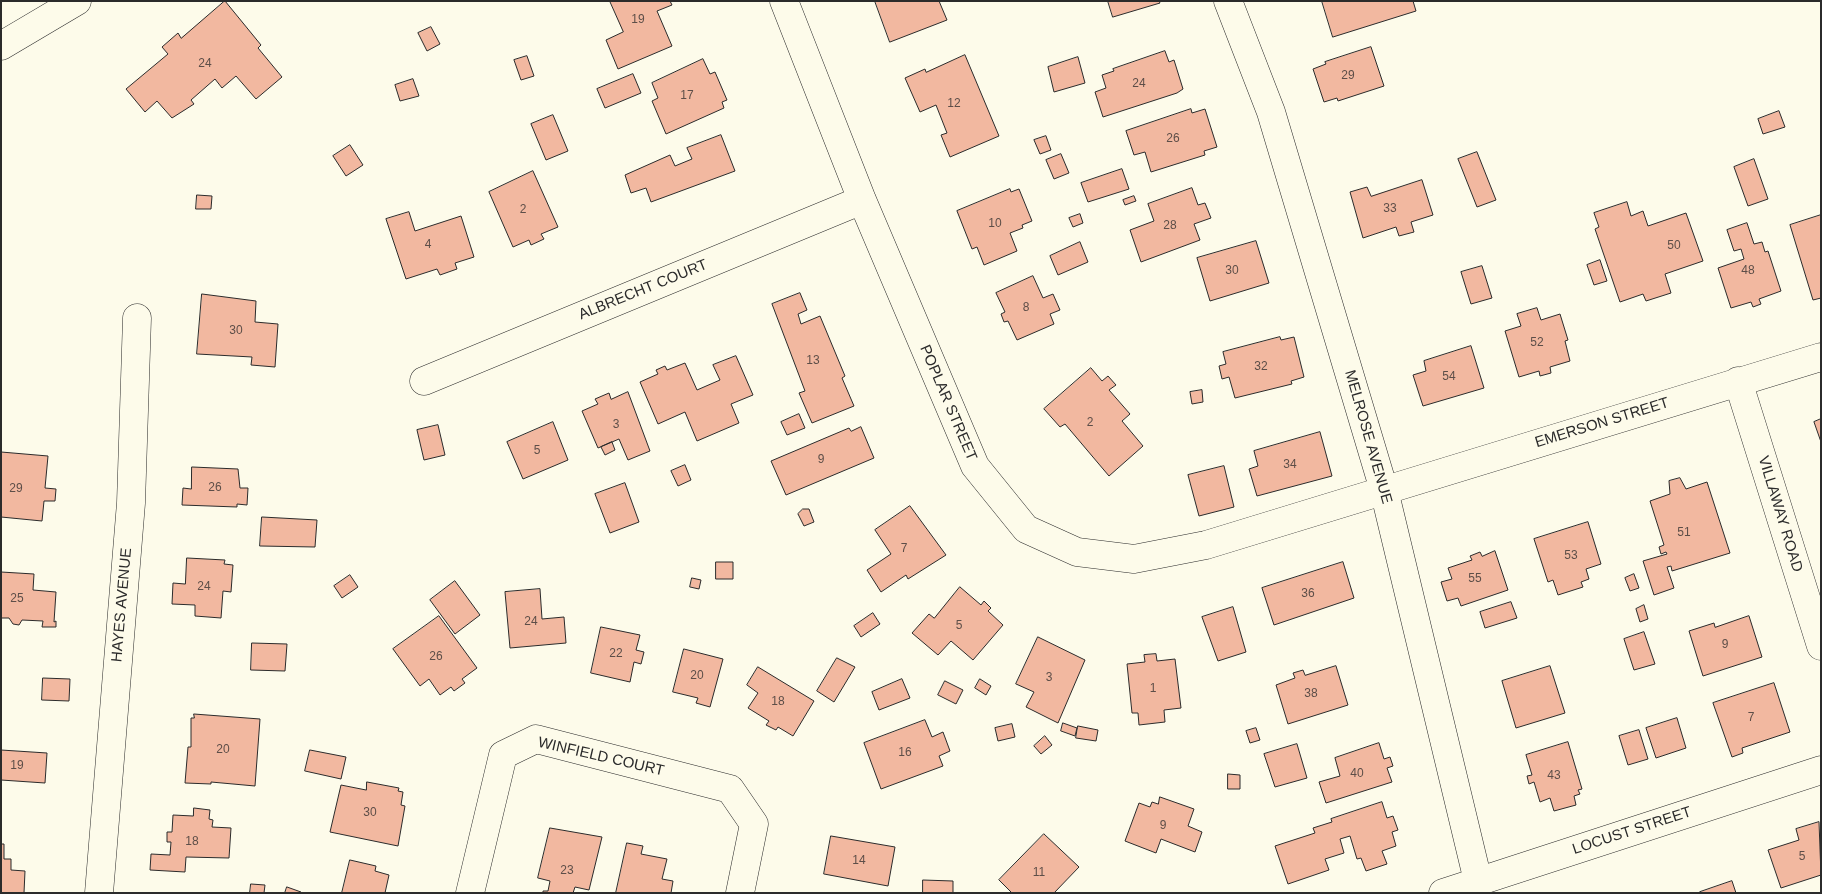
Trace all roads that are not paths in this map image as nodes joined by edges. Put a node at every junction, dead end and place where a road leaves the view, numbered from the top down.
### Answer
1 (77, 1) edge
2 (784, 1) edge
3 (1228, 1) edge
4 (1, 46) edge
5 (862, 200) junction
6 (137, 318) dead end
7 (1821, 358) edge
8 (424, 381) dead end
9 (1738, 381) junction
10 (1384, 490) junction
11 (1821, 646) edge
12 (1821, 770) edge
13 (1478, 881) junction
14 (99, 893) edge
15 (470, 893) edge
16 (740, 893) edge
17 (1443, 893) edge

1 - 4 street
2 - 5 street, POPLAR STREET
3 - 10 street, MELROSE AVENUE
5 - 8 street, ALBRECHT COURT
5 - 10 street, POPLAR STREET
6 - 14 street, HAYES AVENUE
7 - 9 street, EMERSON STREET
9 - 10 street, EMERSON STREET
9 - 11 street, VILLAWAY ROAD
10 - 13 street, MELROSE AVENUE
12 - 13 street, LOCUST STREET
13 - 17 street, LOCUST STREET
15 - 16 street, WINFIELD COURT

